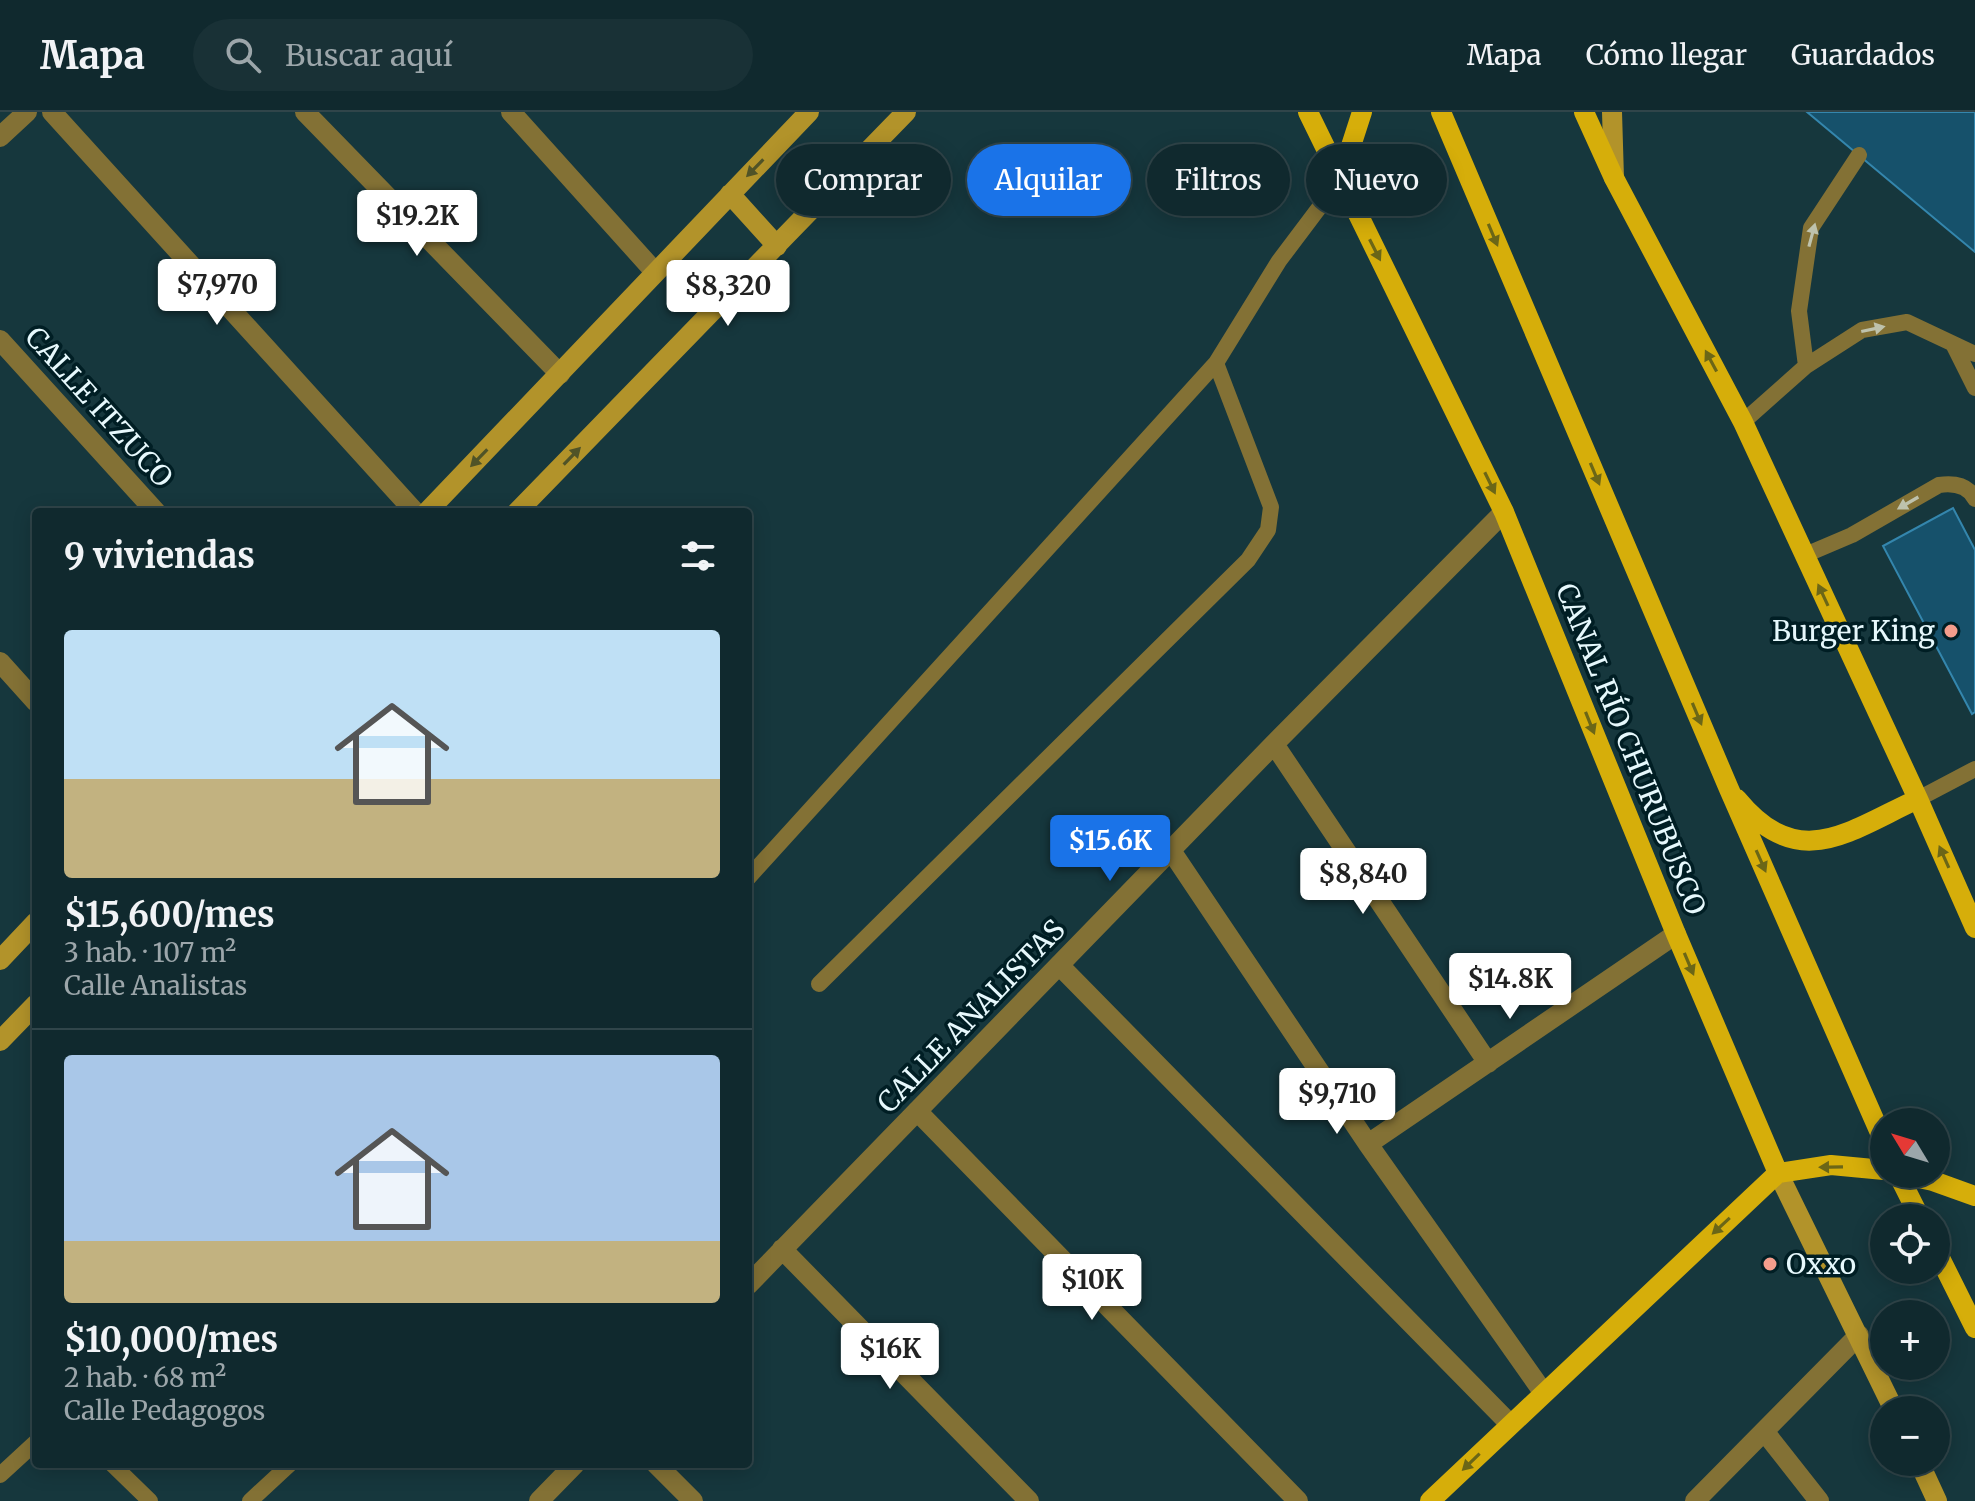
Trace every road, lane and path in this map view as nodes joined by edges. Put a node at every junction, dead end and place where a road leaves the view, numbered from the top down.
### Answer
1 (27, 112) edge
2 (52, 112) edge
3 (305, 112) edge
4 (511, 112) edge
5 (906, 112) edge
6 (1308, 112) edge
7 (1362, 112) edge
8 (1441, 112) edge
9 (1584, 112) edge
10 (1612, 112) edge
11 (805, 114) edge
12 (0, 137) edge
13 (1323, 144) edge
14 (1352, 144) edge
15 (1859, 155) dead end
16 (1614, 178) junction
17 (730, 194) junction
18 (1313, 216) edge
19 (1358, 216) edge
20 (777, 246) junction
21 (655, 272) junction
22 (0, 340) edge
23 (1953, 344) junction
24 (1975, 354) edge
25 (1216, 363) junction
26 (1806, 366) junction
27 (560, 374) junction
28 (1975, 388) edge
29 (1743, 422) junction
30 (1975, 499) edge
31 (152, 508) edge
32 (411, 508) edge
33 (431, 508) edge
34 (521, 508) edge
35 (1504, 512) junction
36 (1805, 555) junction
37 (0, 662) edge
38 (32, 698) edge
39 (1274, 744) junction
40 (1975, 769) edge
41 (1729, 789) junction
42 (1918, 799) junction
43 (1172, 852) junction
44 (752, 874) edge
45 (32, 926) edge
46 (1975, 928) edge
47 (1676, 934) junction
48 (0, 960) edge
49 (1059, 965) junction
50 (819, 984) dead end
51 (32, 1008) edge
52 (0, 1041) edge
53 (1488, 1063) junction
54 (1870, 1110) edge
55 (917, 1111) junction
56 (1368, 1144) junction
57 (1870, 1169) edge
58 (1778, 1173) junction
59 (1950, 1187) edge
60 (1975, 1196) edge
61 (782, 1249) junction
62 (1950, 1278) edge
63 (752, 1281) edge
64 (1975, 1328) edge
65 (1859, 1335) junction
66 (1543, 1392) junction
67 (1887, 1396) edge
68 (1510, 1424) junction
69 (1764, 1431) junction
70 (32, 1446) edge
71 (116, 1468) edge
72 (286, 1468) edge
73 (571, 1468) edge
74 (660, 1468) edge
75 (0, 1475) edge
76 (1925, 1476) edge
77 (150, 1501) edge
78 (250, 1501) edge
79 (539, 1501) edge
80 (693, 1501) edge
81 (1029, 1501) edge
82 (1298, 1501) edge
83 (1430, 1501) edge
84 (1695, 1501) edge
85 (1819, 1501) edge
86 (1937, 1501) edge

1 - 12 street
2 - 32 street
3 - 27 street
4 - 21 street
5 - 20 street
6 - 13 main road, CANAL RÍO CHURUBUSCO
7 - 14 main road
8 -> 41 main road
9 - 16 main road
10 - 16 street
11 -> 17 street
26 -> 15 lane
29 -> 16 main road
17 - 20 street
17 - 21 street
18 - 25 lane
19 -> 35 main road, CANAL RÍO CHURUBUSCO
34 -> 20 street
21 - 27 street
22 - 31 street, CALLE ITZUCO
23 - 24 lane
26 -> 23 lane
23 - 28 lane
25 - 44 lane
25 - 50 lane
26 - 29 lane
27 -> 33 street
29 - 36 main road
30 -> 36 lane
35 - 39 street, CALLE ANALISTAS
35 -> 47 main road, CANAL RÍO CHURUBUSCO
42 -> 36 main road
37 - 38 street
39 - 43 street, CALLE ANALISTAS
39 - 53 street
40 - 42 lane
41 - 42 main road
41 -> 54 main road
46 -> 42 main road
43 - 49 street, CALLE ANALISTAS
43 - 56 street
45 - 48 street
47 - 53 street
47 -> 58 main road, CANAL RÍO CHURUBUSCO
49 - 55 street, CALLE ANALISTAS
49 - 68 street
51 - 52 street
53 - 56 street
55 - 61 street, CALLE ANALISTAS
55 - 82 street
56 - 66 street
57 -> 58 main road
58 - 65 street, CANAL RÍO CHURUBUSCO
58 -> 66 main road
59 - 60 main road
61 - 63 street, CALLE ANALISTAS
61 - 81 street
62 - 64 main road
65 - 67 street, CANAL RÍO CHURUBUSCO
65 - 69 street
66 - 68 main road
68 -> 83 main road
69 - 84 street
69 - 85 street
70 - 75 lane
71 - 77 lane
72 - 78 lane
73 - 79 street
74 - 80 street
76 - 86 street

